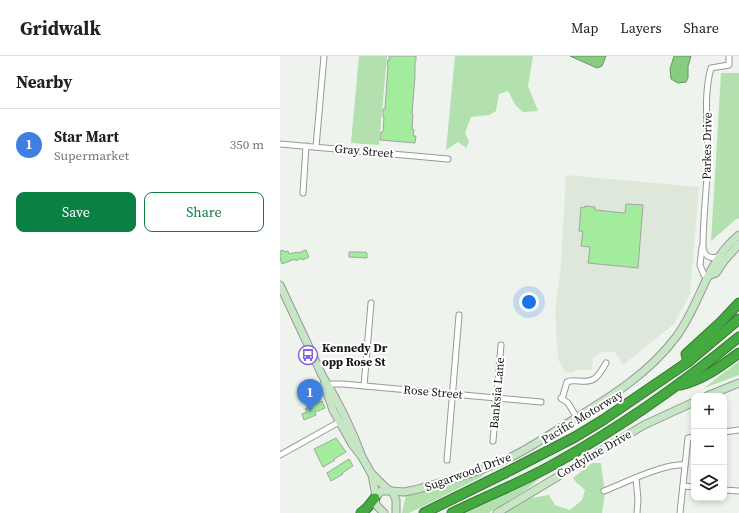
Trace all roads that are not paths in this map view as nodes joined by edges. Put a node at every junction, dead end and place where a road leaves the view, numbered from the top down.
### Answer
1 (324, 56) edge
2 (729, 56) edge
3 (280, 144) edge
4 (306, 146) junction
5 (316, 147) junction
6 (448, 159) dead end
7 (303, 193) dead end
8 (704, 228) junction
9 (739, 235) edge
10 (739, 244) edge
11 (719, 256) junction
12 (708, 276) junction
13 (280, 285) edge
14 (371, 303) dead end
15 (739, 303) edge
16 (459, 316) dead end
17 (739, 319) edge
18 (739, 337) edge
19 (502, 345) dead end
20 (739, 353) edge
21 (688, 362) junction
22 (606, 363) dead end
23 (739, 382) edge
24 (326, 386) junction
25 (364, 386) junction
26 (678, 386) junction
27 (714, 393) edge
28 (453, 394) junction
29 (497, 397) junction
30 (541, 402) dead end
31 (691, 403) edge
32 (340, 409) junction
33 (577, 418) junction
34 (339, 422) junction
35 (348, 424) junction
36 (739, 430) edge
37 (727, 432) edge
38 (691, 438) edge
39 (493, 441) dead end
40 (280, 455) edge
41 (362, 457) junction
42 (447, 460) dead end
43 (685, 465) junction
44 (371, 473) junction
45 (636, 478) junction
46 (683, 486) junction
47 (691, 487) edge
48 (604, 490) dead end
49 (727, 490) edge
50 (390, 491) junction
51 (739, 492) edge
52 (375, 497) junction
53 (361, 513) edge
54 (384, 513) edge
55 (396, 513) edge
56 (424, 513) edge
57 (452, 513) edge
58 (497, 513) edge
59 (637, 513) edge
60 (680, 513) edge

1 - 5 street
2 - 8 street, Parkes Drive
3 - 4 street, Gray Street
4 - 5 street, Gray Street
4 - 7 street
5 - 6 street, Gray Street
8 - 11 street, Parkes Drive
8 - 12 street, Parkes Drive
9 - 11 street, Sugarwood Drive
10 - 12 street, Sugarwood Drive
11 - 12 street, Sugarwood Drive
12 - 33 street, Sugarwood Drive
13 - 24 street
14 - 25 street
15 - 21 highway
16 - 28 street
17 - 21 highway, Pacific Motorway
18 - 26 highway
19 - 29 street, Banksia Lane
20 - 26 highway
21 - 56 highway, Pacific Motorway
22 - 33 street
23 - 27 street
24 - 25 street, Rose Street
24 - 32 street
24 - 34 street
25 - 28 street, Rose Street
26 - 57 highway
28 - 29 street, Rose Street
28 - 42 street
29 - 30 street, Rose Street
29 - 39 street, Banksia Lane
31 - 58 street, Cordyline Drive
32 - 34 street
32 - 35 street
33 - 50 street, Sugarwood Drive
34 - 35 street
34 - 40 street
34 - 41 street
35 - 41 street
36 - 37 street
38 - 43 street
41 - 44 street
43 - 45 street
43 - 46 street
44 - 50 street
44 - 52 street
45 - 48 street
45 - 59 street
46 - 47 street
46 - 60 street
49 - 51 street
50 - 52 street, Sugarwood Drive
50 - 55 street
52 - 53 highway
52 - 54 street

